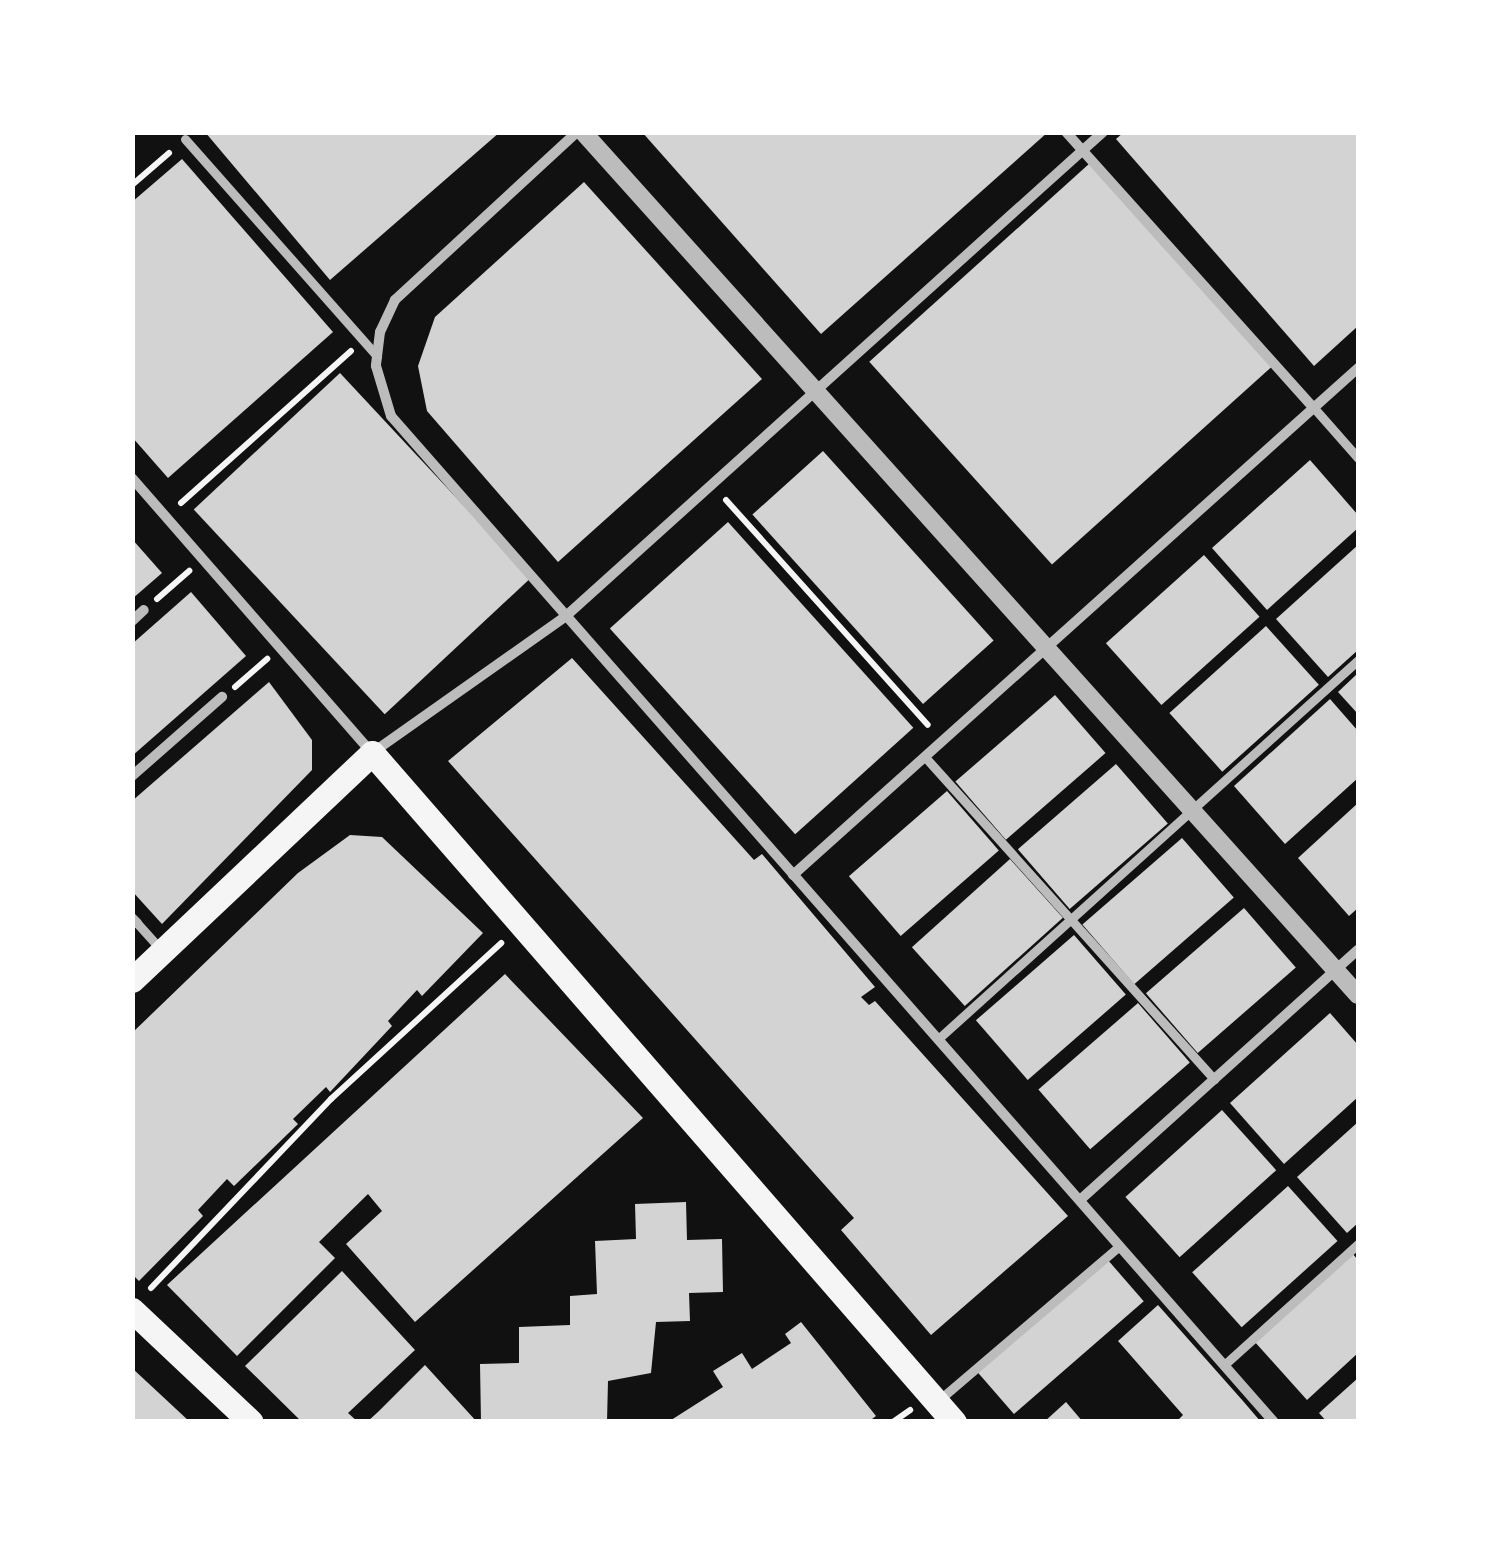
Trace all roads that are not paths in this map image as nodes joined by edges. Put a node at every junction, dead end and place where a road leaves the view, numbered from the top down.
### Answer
1 (580, 132) edge
2 (1066, 132) edge
3 (1102, 132) edge
4 (185, 139) road end
5 (1082, 151) junction
6 (377, 356) junction
7 (1358, 368) edge
8 (816, 391) junction
9 (1314, 408) junction
10 (1358, 458) edge
11 (132, 478) edge
12 (144, 610) road end
13 (566, 616) junction
14 (132, 620) edge
15 (1046, 648) junction
16 (1358, 660) edge
17 (222, 697) road end
18 (372, 754) junction
19 (925, 757) junction
20 (132, 776) edge
21 (1192, 810) junction
22 (793, 875) junction
23 (1070, 919) junction
24 (135, 921) edge
25 (1358, 950) edge
26 (162, 952) junction
27 (1336, 970) junction
28 (132, 980) edge
29 (1358, 995) edge
30 (938, 1039) junction
31 (1214, 1080) junction
32 (1080, 1200) junction
33 (1358, 1244) edge
34 (1119, 1246) junction
35 (139, 1301) edge
36 (1224, 1365) junction
37 (946, 1412) edge
38 (251, 1422) edge
39 (1274, 1422) edge

1 - 6 street
1 - 8 street
2 - 5 street
3 - 5 street
4 - 6 street
5 - 8 street
5 - 9 street
6 - 13 street
7 - 9 street
8 - 13 street
8 - 15 street
9 - 10 street
9 - 15 street
11 - 18 street
12 - 14 street
13 - 18 street
13 - 22 street
15 - 19 street
15 - 21 street
16 - 21 street
17 - 20 street
18 - 26 main road
18 - 37 main road
19 - 22 street
19 - 23 street
21 - 23 street
21 - 27 street
22 - 30 street
23 - 30 street
23 - 31 street
24 - 26 street
25 - 27 street
26 - 28 main road
27 - 29 street
27 - 31 street
30 - 32 street
31 - 32 street
32 - 34 street
33 - 36 street
34 - 36 street
34 - 37 street
35 - 38 main road
36 - 39 street

